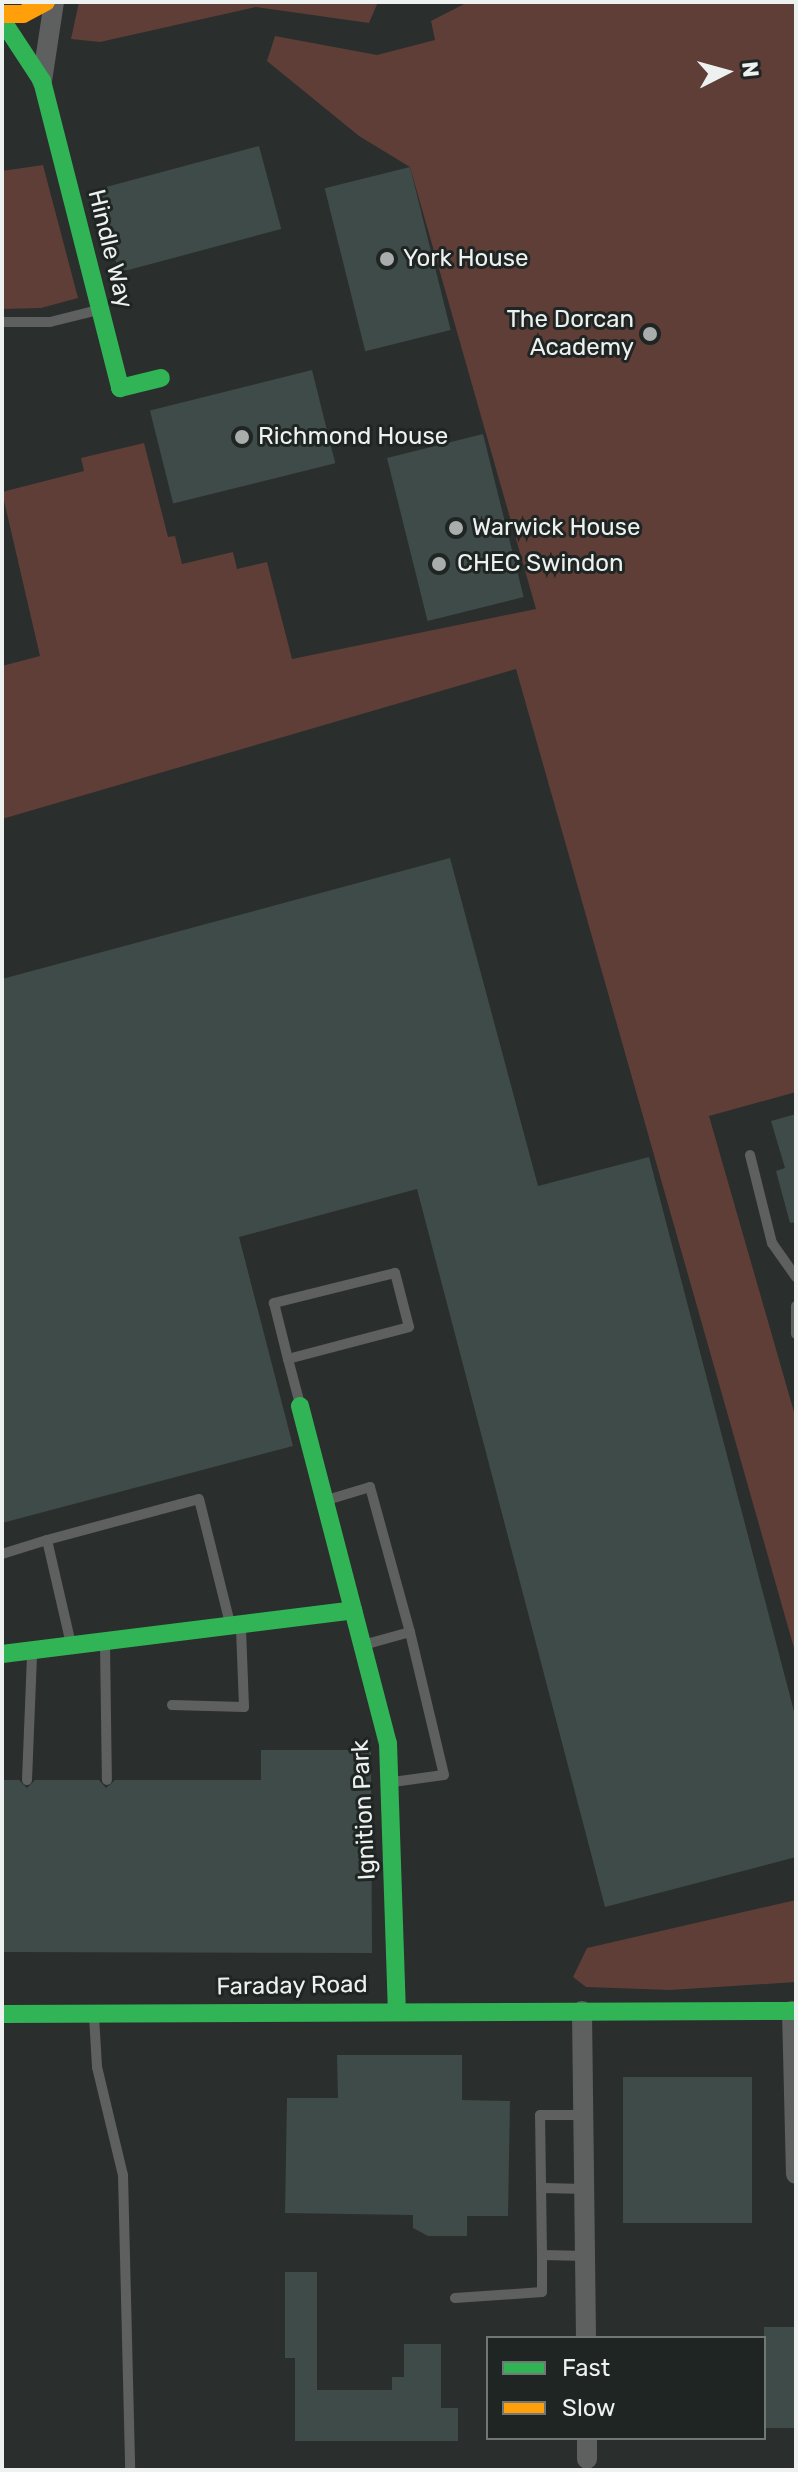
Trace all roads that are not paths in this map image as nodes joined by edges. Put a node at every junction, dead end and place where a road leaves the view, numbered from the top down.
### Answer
1 (46, 2) edge
2 (54, 2) edge
3 (2, 14) edge
4 (2, 20) edge
5 (42, 81) junction
6 (98, 310) junction
7 (2, 322) edge
8 (161, 378) dead end
9 (750, 1155) dead end
10 (796, 1277) edge
11 (796, 1306) edge
12 (796, 1334) edge
13 (288, 1359) junction
14 (300, 1406) joint
15 (325, 1501) junction
16 (47, 1540) junction
17 (2, 1554) edge
18 (353, 1610) junction
19 (236, 1626) junction
20 (410, 1632) junction
21 (105, 1642) junction
22 (362, 1645) junction
23 (72, 1646) junction
24 (32, 1651) junction
25 (2, 1654) edge
26 (172, 1705) dead end
27 (27, 1780) dead end
28 (107, 1780) dead end
29 (391, 1782) junction
30 (397, 2011) junction
31 (582, 2011) junction
32 (794, 2011) edge
33 (2, 2014) edge
34 (94, 2014) junction
35 (584, 2115) junction
36 (796, 2174) edge
37 (543, 2188) junction
38 (586, 2189) junction
39 (542, 2255) junction
40 (587, 2256) junction
41 (455, 2298) dead end
42 (586, 2336) edge
43 (587, 2440) edge
44 (587, 2464) edge
45 (130, 2470) edge

1 - 3 street
2 - 5 street, Hindle Way
4 - 5 street, Hindle Way
5 - 6 street, Hindle Way
6 - 7 lane
6 - 8 street, Hindle Way
9 - 10 lane
11 - 12 lane
13 - 13 lane
13 - 14 lane
14 - 15 street, Ignition Park
15 - 18 street, Ignition Park
15 - 20 lane
16 - 17 lane
16 - 19 lane
16 - 23 lane
18 - 19 street
18 - 22 street, Ignition Park
19 - 21 street
19 - 26 lane
20 - 22 lane
20 - 29 lane
21 - 23 street
21 - 28 lane
22 - 29 street, Ignition Park
23 - 24 street
24 - 25 street
24 - 27 lane
29 - 30 street, Ignition Park
30 - 31 street, Faraday Road
30 - 34 street, Faraday Road
31 - 32 street, Faraday Road
31 - 35 street
32 - 36 street
33 - 34 street, Faraday Road
34 - 45 lane
35 - 37 lane
35 - 38 street
37 - 38 lane
37 - 39 lane
38 - 40 street
39 - 40 lane
39 - 41 lane
40 - 42 street
43 - 44 street

